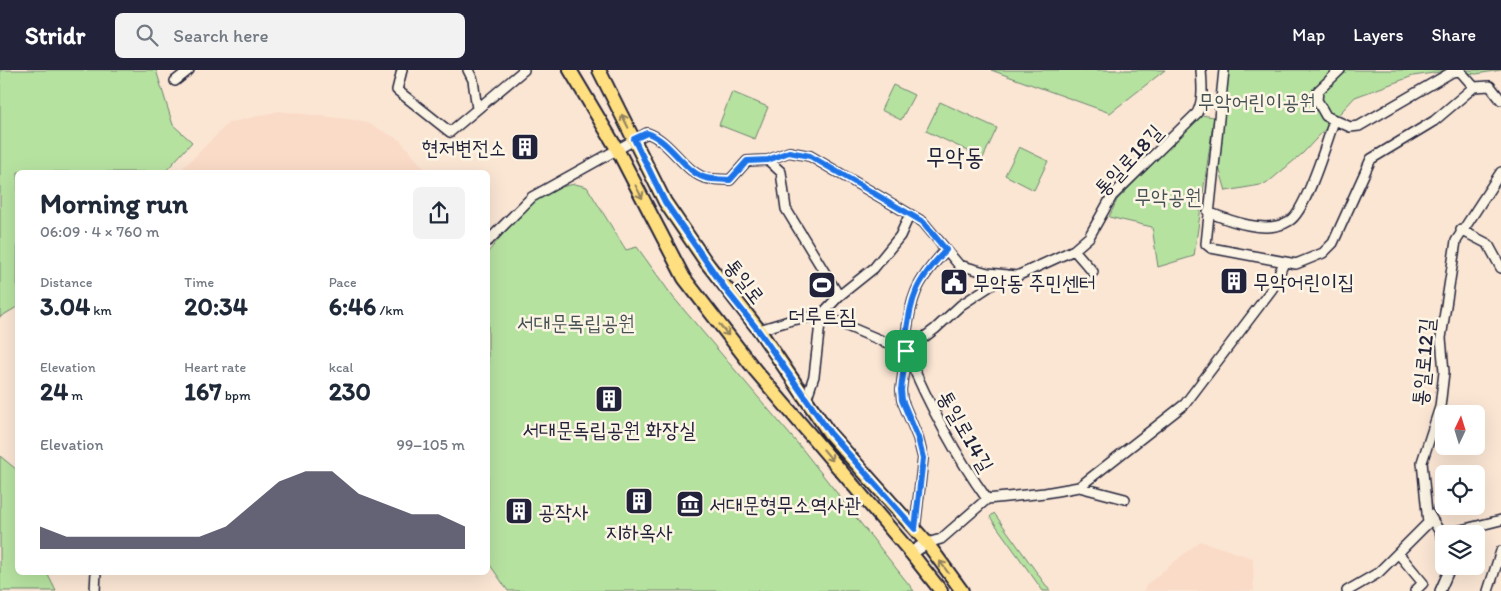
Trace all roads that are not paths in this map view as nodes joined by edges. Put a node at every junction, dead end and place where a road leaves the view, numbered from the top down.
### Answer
1 (189, 70) edge
2 (402, 70) edge
3 (468, 70) edge
4 (570, 70) edge
5 (599, 70) edge
6 (1201, 70) edge
7 (1224, 70) edge
8 (1340, 70) edge
9 (518, 72) edge
10 (175, 81) dead end
11 (1474, 86) junction
12 (1501, 100) edge
13 (478, 108) junction
14 (1334, 121) junction
15 (634, 139) junction
16 (617, 149) junction
17 (768, 160) junction
18 (1501, 172) edge
19 (1208, 212) junction
20 (909, 216) junction
21 (1462, 230) junction
22 (490, 239) edge
23 (946, 250) junction
24 (1074, 250) junction
25 (1284, 263) junction
26 (1501, 268) edge
27 (1093, 272) dead end
28 (1007, 275) junction
29 (839, 296) junction
30 (821, 315) junction
31 (758, 330) junction
32 (905, 349) junction
33 (807, 398) junction
34 (1079, 487) junction
35 (987, 499) junction
36 (1125, 499) dead end
37 (1427, 510) junction
38 (1501, 520) edge
39 (1435, 525) edge
40 (1484, 525) edge
41 (915, 529) junction
42 (927, 543) junction
43 (1501, 551) edge
44 (911, 553) junction
45 (1398, 553) junction
46 (96, 575) edge
47 (1446, 575) edge
48 (95, 591) edge
49 (941, 591) edge
50 (962, 591) edge
51 (1347, 591) edge
52 (1414, 591) edge
53 (1440, 591) edge
54 (1488, 591) edge

1 - 10 street
2 - 13 street
3 - 13 street
4 - 16 main road
15 -> 5 main road, 통일로
6 - 24 street, 통일로18길
7 - 19 street
8 - 14 street
9 - 13 street
11 - 12 street
11 - 14 street
11 - 25 street
14 - 19 street
15 - 16 street, 통일로18길
15 - 17 street, 통일로18길
15 - 31 main road, 통일로
16 - 22 street
16 -> 44 main road
17 - 20 street, 통일로18길
17 - 29 street
18 - 21 street, 통일로12길
19 - 25 street
20 - 23 street, 통일로18길
20 - 29 street
21 - 26 street
21 - 37 street, 통일로12길
23 - 28 street, 통일로18길
23 - 32 street, 통일로14길
24 - 27 street
24 - 28 street, 통일로18길
25 - 34 street
28 - 32 street
29 - 30 street
30 - 31 street
30 - 32 street
30 - 33 street
31 - 33 main road, 통일로
32 - 35 street, 통일로14길
32 - 41 street, 통일로14길
33 - 41 main road, 통일로
34 - 35 street
34 - 36 street
35 - 42 street
37 - 39 street
37 - 45 street, 통일로12길
38 - 40 street
41 - 42 main road, 통일로
42 - 44 main road
50 -> 42 main road, 통일로
43 - 54 street
44 - 49 main road
45 - 51 street, 통일로12길
45 - 52 street
46 - 48 street
47 - 53 street

